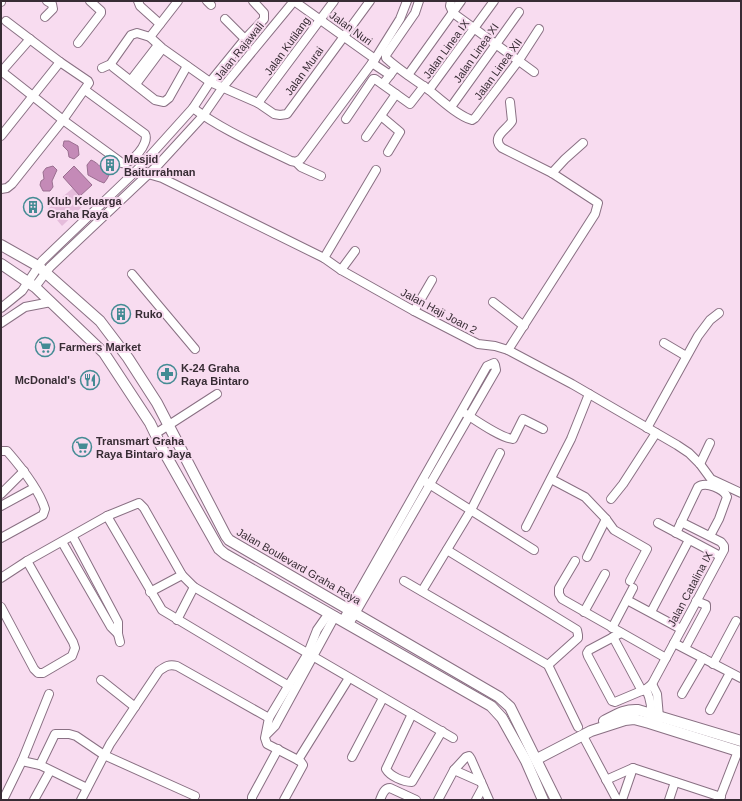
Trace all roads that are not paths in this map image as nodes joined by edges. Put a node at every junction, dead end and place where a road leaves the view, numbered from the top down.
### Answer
1 (47, 1) edge
2 (90, 1) edge
3 (138, 1) edge
4 (178, 1) edge
5 (254, 1) edge
6 (294, 1) edge
7 (334, 1) edge
8 (370, 1) edge
9 (407, 1) edge
10 (418, 1) edge
11 (451, 1) edge
12 (461, 1) edge
13 (494, 1) edge
14 (453, 12) junction
15 (519, 12) dead end
16 (45, 17) dead end
17 (225, 19) dead end
18 (320, 19) junction
19 (6, 21) dead end
20 (160, 24) junction
21 (475, 28) junction
22 (539, 29) dead end
23 (344, 36) junction
24 (150, 37) junction
25 (30, 39) junction
26 (245, 39) junction
27 (78, 43) dead end
28 (496, 44) junction
29 (160, 47) junction
30 (519, 60) junction
31 (374, 61) junction
32 (60, 62) junction
33 (111, 64) junction
34 (187, 66) junction
35 (396, 67) junction
36 (102, 68) dead end
37 (1, 72) edge
38 (534, 72) dead end
39 (390, 75) junction
40 (408, 75) junction
41 (134, 82) junction
42 (210, 82) junction
43 (383, 84) junction
44 (223, 87) junction
45 (426, 88) junction
46 (85, 90) junction
47 (396, 94) junction
48 (33, 97) junction
49 (510, 102) dead end
50 (258, 103) junction
51 (451, 107) junction
52 (192, 108) junction
53 (203, 116) junction
54 (381, 116) junction
55 (346, 119) dead end
56 (63, 120) junction
57 (1, 136) edge
58 (366, 137) dead end
59 (583, 143) dead end
60 (388, 152) dead end
61 (296, 162) junction
62 (139, 168) junction
63 (376, 170) dead end
64 (552, 173) junction
65 (148, 174) junction
66 (322, 176) dead end
67 (1, 189) edge
68 (1, 245) edge
69 (355, 251) dead end
70 (324, 258) junction
71 (28, 261) junction
72 (1, 264) edge
73 (42, 270) junction
74 (341, 270) junction
75 (132, 274) dead end
76 (19, 276) junction
77 (432, 280) dead end
78 (32, 284) junction
79 (51, 302) junction
80 (494, 302) dead end
81 (1, 308) edge
82 (414, 311) junction
83 (719, 313) dead end
84 (1, 323) edge
85 (524, 326) junction
86 (664, 343) dead end
87 (195, 349) dead end
88 (508, 350) junction
89 (686, 356) junction
90 (217, 394) dead end
91 (589, 394) junction
92 (462, 411) junction
93 (469, 416) junction
94 (168, 426) junction
95 (647, 428) junction
96 (543, 430) dead end
97 (656, 432) junction
98 (155, 434) junction
99 (710, 443) dead end
100 (2, 451) edge
101 (500, 453) dead end
102 (700, 464) junction
103 (24, 471) junction
104 (551, 479) junction
105 (426, 482) junction
106 (34, 488) junction
107 (1, 494) edge
108 (741, 494) edge
109 (611, 499) dead end
110 (1, 506) edge
111 (471, 510) junction
112 (107, 516) junction
113 (606, 520) junction
114 (681, 522) junction
115 (658, 523) dead end
116 (526, 527) dead end
117 (676, 533) junction
118 (710, 536) junction
119 (73, 537) junction
120 (1, 538) edge
121 (689, 540) junction
122 (62, 542) junction
123 (447, 550) junction
124 (534, 550) dead end
125 (720, 556) junction
126 (587, 557) dead end
127 (27, 561) junction
128 (575, 561) dead end
129 (604, 574) dead end
130 (182, 575) junction
131 (1, 578) edge
132 (404, 581) dead end
133 (194, 587) junction
134 (422, 591) junction
135 (150, 592) junction
136 (627, 600) junction
137 (696, 601) junction
138 (1, 607) edge
139 (352, 611) junction
140 (584, 612) junction
141 (651, 612) junction
142 (339, 618) junction
143 (177, 620) junction
144 (736, 621) dead end
145 (612, 628) junction
146 (681, 629) junction
147 (617, 635) junction
148 (674, 642) junction
149 (685, 648) junction
150 (311, 654) junction
151 (666, 658) junction
152 (703, 658) junction
153 (713, 664) junction
154 (548, 665) junction
155 (730, 672) junction
156 (349, 678) junction
157 (741, 678) edge
158 (101, 680) dead end
159 (289, 686) junction
160 (646, 688) junction
161 (49, 694) dead end
162 (682, 694) dead end
163 (383, 698) junction
164 (135, 707) junction
165 (710, 710) dead end
166 (412, 714) junction
167 (269, 718) junction
168 (654, 720) junction
169 (442, 731) junction
170 (584, 731) junction
171 (267, 734) junction
172 (453, 738) dead end
173 (740, 748) edge
174 (278, 749) junction
175 (104, 756) junction
176 (352, 757) dead end
177 (536, 759) junction
178 (298, 760) junction
179 (22, 761) junction
180 (40, 766) junction
181 (633, 768) junction
182 (454, 770) junction
183 (50, 771) junction
184 (606, 780) junction
185 (676, 782) junction
186 (482, 784) junction
187 (87, 788) junction
188 (195, 796) dead end
189 (720, 798) edge
190 (3, 800) edge
191 (34, 800) edge
192 (81, 800) edge
193 (252, 800) edge
194 (284, 800) edge
195 (380, 800) edge
196 (416, 800) edge
197 (438, 800) edge
198 (476, 800) edge
199 (489, 800) edge
200 (543, 800) edge
201 (556, 800) edge
202 (617, 800) edge
203 (622, 800) edge
204 (669, 800) edge

1 - 16 street
2 - 27 street
3 - 20 street
4 - 20 street
5 - 26 street
6 - 18 street, Jalan Nuri
6 - 44 street, Jalan Rajawali
7 - 18 street, Jalan Kutilang
8 - 23 street, Jalan Murai
9 - 31 street
10 - 35 street
11 - 14 street
12 - 14 street
13 - 21 street, Jalan Linea IX
14 - 21 street
14 - 40 street
15 - 28 street, Jalan Linea XI
17 - 26 street
18 - 23 street, Jalan Nuri
18 - 50 street, Jalan Kutilang
19 - 25 street
20 - 24 street
21 - 28 street
21 - 45 street, Jalan Linea IX
22 - 30 street, Jalan Linea XII
23 - 31 street, Jalan Nuri
23 - 50 street, Jalan Murai
24 - 29 street
24 - 33 street
25 - 32 street
25 - 37 street
26 - 42 street
28 - 30 street
28 - 51 street, Jalan Linea XI
29 - 34 street
29 - 41 street
30 - 38 street
30 - 51 street, Jalan Linea XII
31 - 39 street, Jalan Nuri
31 - 61 street
32 - 46 street
32 - 48 street
33 - 36 street
33 - 41 street
34 - 41 street
34 - 42 street
35 - 39 street
35 - 40 street
37 - 48 street
39 - 43 street
40 - 45 street
42 - 44 street
42 - 52 street
43 - 47 street
43 - 55 street
44 - 50 street
44 - 53 street, Jalan Rajawali
45 - 47 street, Jalan Linea IX
45 - 51 street
46 - 56 street
46 - 56 street
47 - 54 street
48 - 56 street
48 - 57 street
49 - 64 street
52 - 53 street
52 - 62 street
53 - 61 street
53 - 65 street, Jalan Rajawali
54 - 58 street
54 - 60 street
56 - 67 street
59 - 64 street
61 - 66 street
62 - 65 street, Jalan Haji Joan 2
62 - 73 street
63 - 70 street
64 - 85 street
65 - 70 street, Jalan Haji Joan 2
65 - 73 street, Jalan Rajawali
68 - 71 main road, Jalan Boulevard Graha Raya
69 - 74 street
70 - 74 street, Jalan Haji Joan 2
71 - 73 main road, Jalan Boulevard Graha Raya
71 - 76 main road
72 - 76 main road
73 - 78 street
73 - 94 main road, Jalan Boulevard Graha Raya
74 - 82 street, Jalan Haji Joan 2
75 - 87 street
76 - 78 main road
77 - 82 street
78 - 79 main road
78 - 81 street
79 - 84 street
79 - 98 main road
80 - 85 street
82 - 88 street, Jalan Haji Joan 2
83 - 89 street
85 - 88 street
86 - 89 street
88 - 91 street, Jalan Haji Joan 2
89 - 95 street
90 - 94 street
91 - 95 street, Jalan Haji Joan 2
91 - 104 street
92 - 93 street
92 - 93 street
92 - 105 street
93 - 96 street
93 - 105 street
94 - 98 street
94 - 139 main road, Jalan Boulevard Graha Raya
95 - 97 street, Jalan Haji Joan 2
97 - 102 street, Jalan Haji Joan 2
97 - 109 street
98 - 142 main road
99 - 102 street
100 - 103 street
101 - 111 street
102 - 108 street, Jalan Haji Joan 2
103 - 106 street
103 - 107 street
104 - 113 street
104 - 116 street
105 - 111 street
105 - 139 street
106 - 110 street
106 - 120 street
111 - 123 street
111 - 124 street
112 - 119 street
112 - 130 street
112 - 135 street
113 - 126 street
113 - 136 street
114 - 117 street
114 - 118 street
114 - 118 street
115 - 117 street
117 - 121 street
118 - 125 street, Jalan Catalina IX
119 - 122 street
119 - 122 street
121 - 125 street
121 - 141 street
122 - 127 street
123 - 134 street
123 - 154 street
125 - 137 street, Jalan Catalina IX
127 - 131 street
127 - 138 street
128 - 140 street
129 - 140 street
130 - 133 street
130 - 135 street
132 - 134 street
133 - 143 street
133 - 150 street
134 - 154 street
135 - 143 street
136 - 141 street
136 - 145 street
137 - 146 street, Jalan Catalina IX
137 - 149 street
139 - 142 street
139 - 177 main road, Jalan Boulevard Graha Raya
140 - 145 street
141 - 146 street
142 - 150 street
142 - 200 main road
143 - 159 street
144 - 153 street
145 - 147 street
146 - 148 street, Jalan Catalina IX
147 - 151 street
147 - 160 street
147 - 160 street
148 - 149 street
148 - 151 street, Jalan Catalina IX
149 - 152 street
150 - 156 street
150 - 159 street
150 - 171 street
151 - 160 street, Jalan Catalina IX
152 - 153 street
152 - 162 street
153 - 155 street
154 - 170 street
155 - 157 street
155 - 165 street
156 - 163 street
156 - 178 street
158 - 164 street
159 - 167 street
160 - 168 street
161 - 179 street
163 - 166 street
163 - 176 street
164 - 167 street
164 - 175 street
166 - 169 street
166 - 169 street
167 - 171 street
168 - 170 main road
168 - 173 main road
169 - 172 street
170 - 177 main road
170 - 184 street
171 - 174 street
173 - 189 street
174 - 178 street
174 - 193 street
175 - 180 street
175 - 187 street
175 - 188 street
177 - 201 main road, Jalan Boulevard Graha Raya
178 - 194 street
179 - 180 street
179 - 190 street
180 - 183 street
181 - 184 street
181 - 185 street
181 - 203 street
182 - 186 street
182 - 186 street
182 - 197 street
183 - 187 street
183 - 191 street
184 - 202 street
185 - 189 street
185 - 204 street
186 - 198 street
186 - 199 street
187 - 192 street
195 - 196 street

